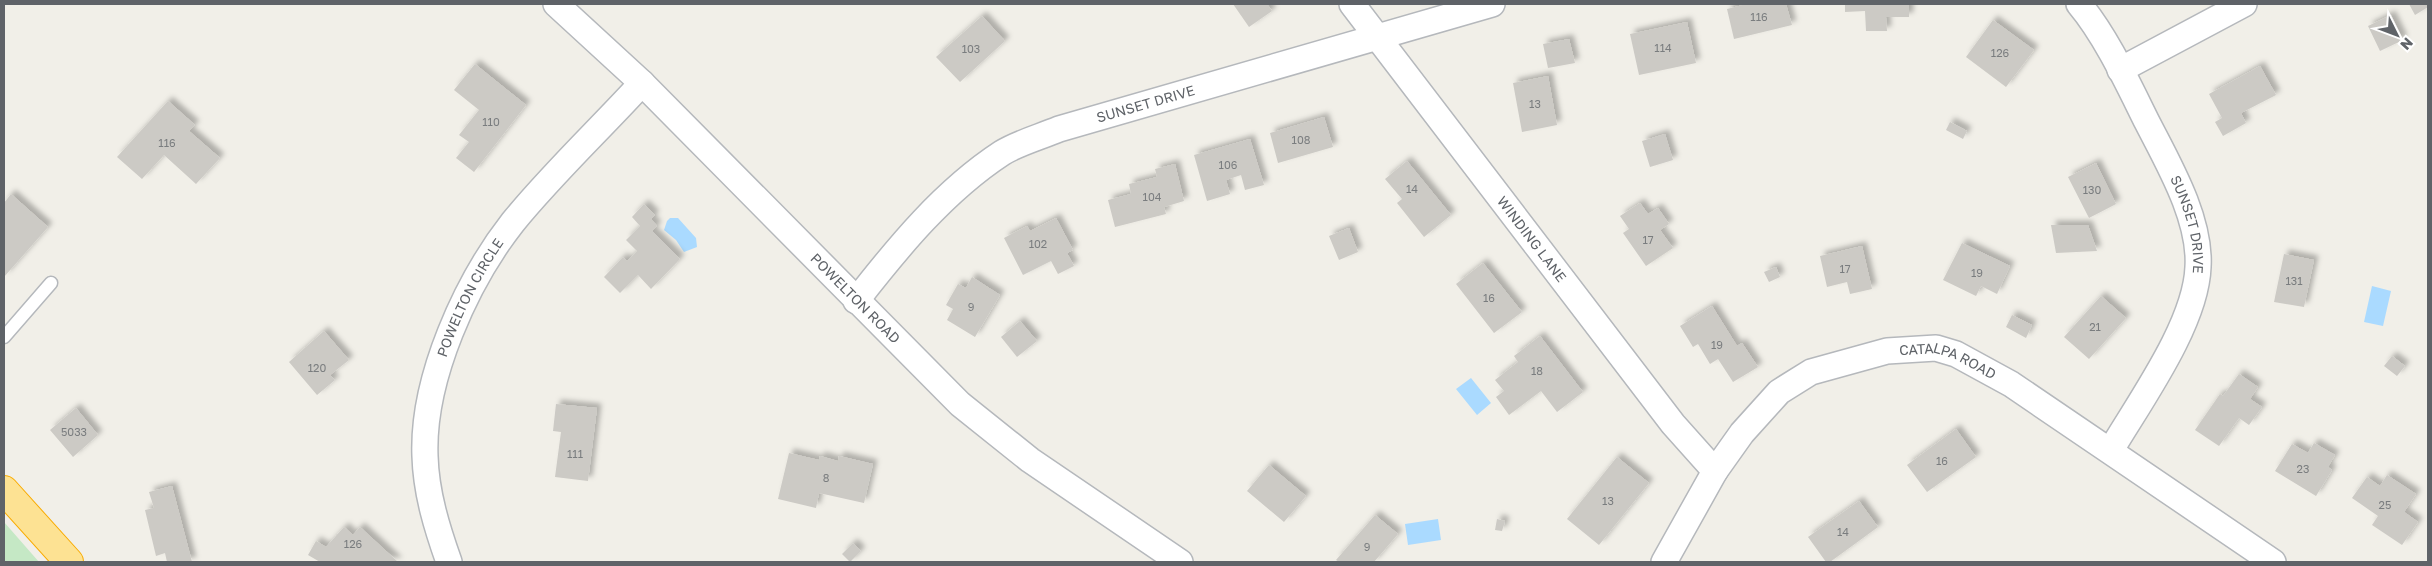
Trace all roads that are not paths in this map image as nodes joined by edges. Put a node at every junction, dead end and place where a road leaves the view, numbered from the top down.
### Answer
1 (556, 4) edge
2 (1352, 4) edge
3 (1492, 4) edge
4 (2079, 4) edge
5 (2244, 4) edge
6 (1378, 37) junction
7 (2120, 70) junction
8 (642, 83) junction
9 (51, 283) dead end
10 (856, 301) junction
11 (4, 337) edge
12 (2111, 450) junction
13 (1715, 472) junction
14 (4, 490) edge
15 (69, 562) edge
16 (449, 562) edge
17 (1180, 562) edge
18 (1664, 562) edge
19 (2273, 562) edge

1 - 8 street, POWELTON ROAD
2 - 6 street, WINDING LANE
3 - 6 street, SUNSET DRIVE
4 - 7 street, SUNSET DRIVE
5 - 7 street
6 - 10 street, SUNSET DRIVE
6 - 13 street, WINDING LANE
7 - 12 street, SUNSET DRIVE
8 - 10 street, POWELTON ROAD
8 - 16 street, POWELTON CIRCLE
9 - 11 lane
10 - 17 street, POWELTON ROAD
12 - 13 street, CATALPA ROAD
12 - 19 street, CATALPA ROAD
13 - 18 street, CATALPA ROAD
14 - 15 highway

